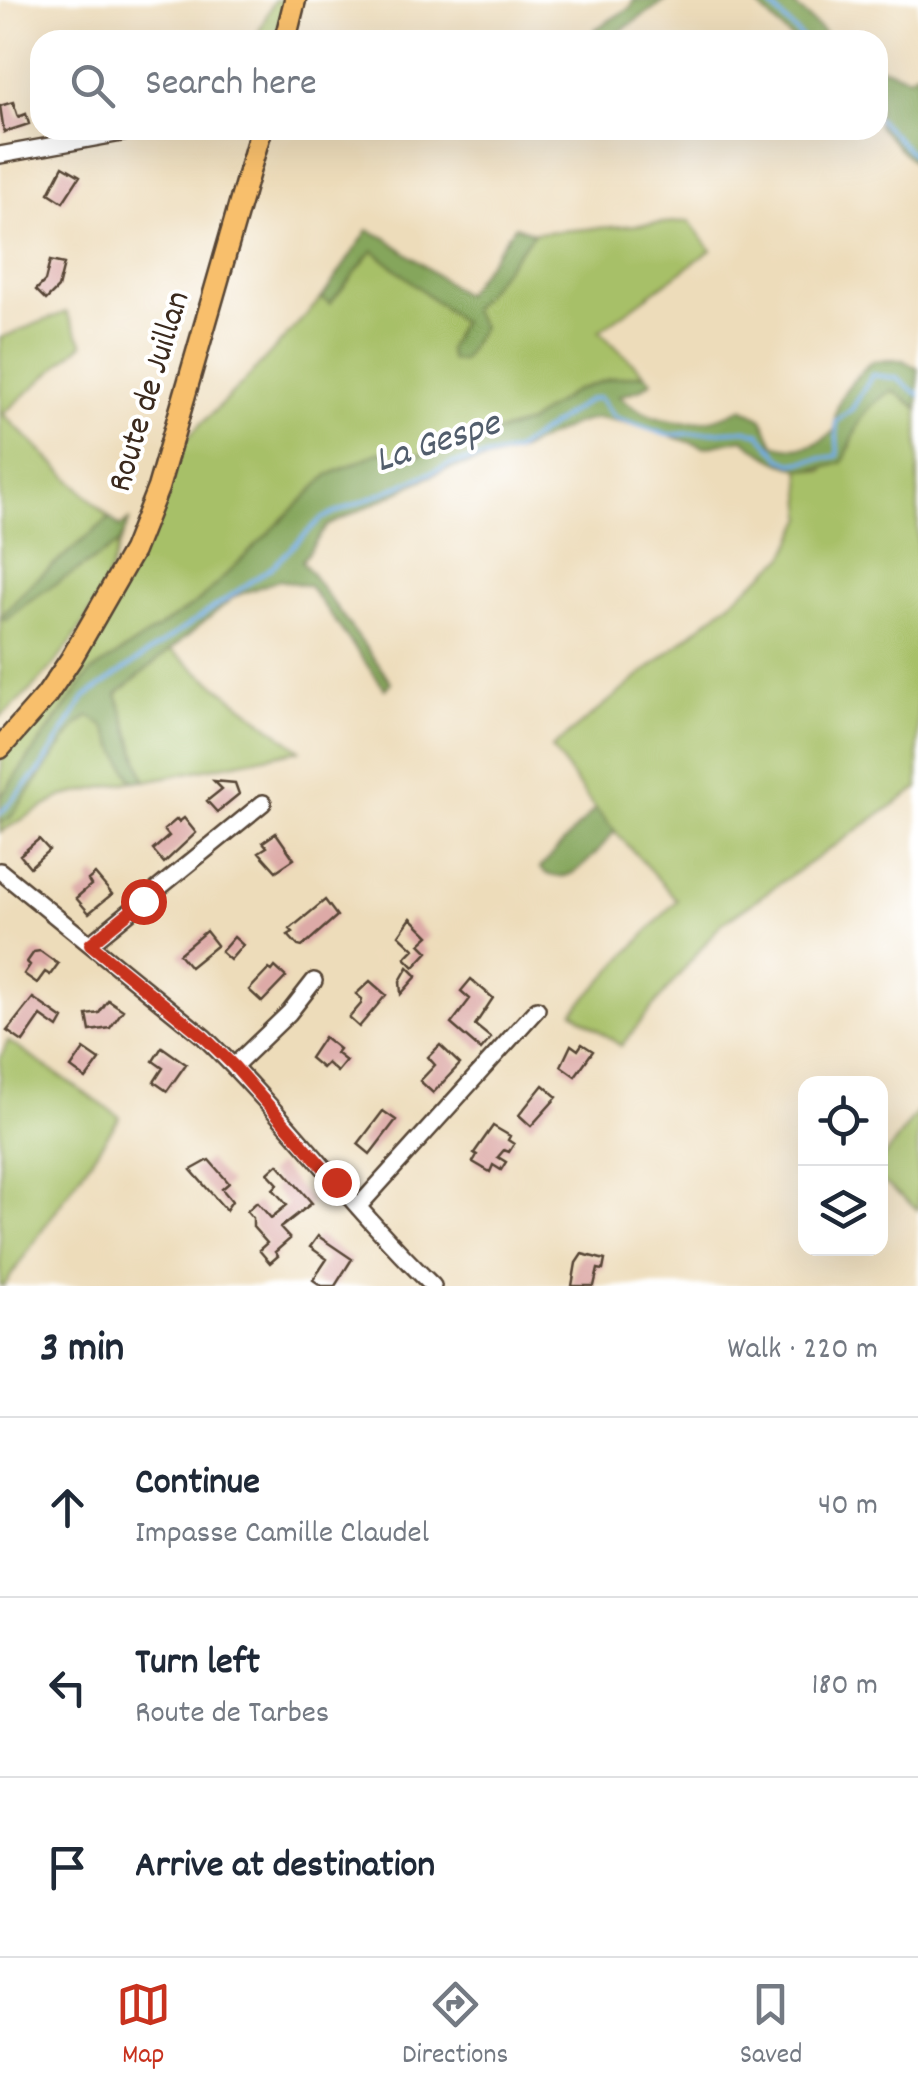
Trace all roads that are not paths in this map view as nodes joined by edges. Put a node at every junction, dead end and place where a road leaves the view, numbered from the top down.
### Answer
1 (296, 0) edge
2 (288, 30) edge
3 (83, 140) edge
4 (258, 140) edge
5 (0, 155) edge
6 (71, 659) junction
7 (0, 724) edge
8 (0, 748) edge
9 (263, 803) dead end
10 (0, 871) edge
11 (90, 944) junction
12 (314, 982) dead end
13 (537, 1009) dead end
14 (234, 1066) junction
15 (358, 1207) junction
16 (433, 1286) edge

1 - 2 main road
3 - 5 street
4 - 6 main road, Route de Juillan
6 - 7 main road, Route de Juillan
6 - 8 main road, Route de Juillan
9 - 11 street
10 - 11 street
11 - 14 street
12 - 14 street
13 - 15 street
14 - 15 street
15 - 16 street

